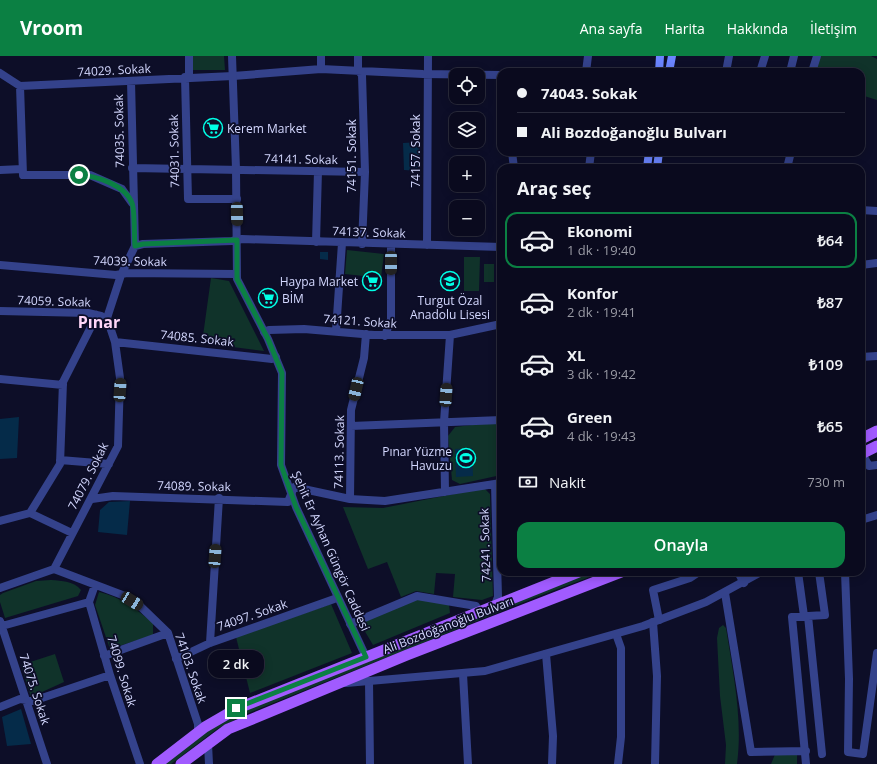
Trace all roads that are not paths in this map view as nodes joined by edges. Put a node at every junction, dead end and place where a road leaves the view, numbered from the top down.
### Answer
1 (189, 56) edge
2 (232, 56) edge
3 (321, 56) edge
4 (358, 56) edge
5 (428, 56) edge
6 (588, 56) edge
7 (660, 56) edge
8 (672, 56) edge
9 (729, 56) edge
10 (765, 56) edge
11 (794, 56) edge
12 (817, 56) edge
13 (586, 68) edge
14 (659, 68) edge
15 (670, 68) edge
16 (727, 68) edge
17 (761, 68) edge
18 (791, 68) edge
19 (813, 68) edge
20 (321, 69) junction
21 (358, 70) junction
22 (0, 72) edge
23 (427, 74) junction
24 (497, 75) edge
25 (233, 76) junction
26 (187, 77) junction
27 (131, 81) junction
28 (20, 86) junction
29 (132, 168) junction
30 (236, 169) junction
31 (0, 170) edge
32 (187, 170) junction
33 (318, 171) junction
34 (22, 172) junction
35 (364, 172) junction
36 (237, 199) junction
37 (132, 203) junction
38 (865, 210) edge
39 (877, 211) edge
40 (237, 240) junction
41 (316, 242) junction
42 (342, 243) junction
43 (362, 244) junction
44 (391, 244) junction
45 (427, 245) junction
46 (135, 246) junction
47 (497, 247) edge
48 (877, 263) edge
49 (865, 264) edge
50 (0, 265) edge
51 (236, 274) junction
52 (121, 275) junction
53 (0, 311) edge
54 (97, 314) junction
55 (107, 318) junction
56 (497, 325) edge
57 (336, 331) junction
58 (264, 332) junction
59 (366, 334) junction
60 (450, 335) junction
61 (385, 336) junction
62 (115, 342) junction
63 (877, 356) edge
64 (276, 357) junction
65 (865, 357) edge
66 (0, 379) edge
67 (63, 385) junction
68 (497, 420) edge
69 (444, 422) junction
70 (351, 426) junction
71 (877, 431) edge
72 (865, 437) edge
73 (877, 446) edge
74 (865, 455) edge
75 (60, 460) junction
76 (865, 460) edge
77 (109, 464) junction
78 (877, 465) edge
79 (497, 484) edge
80 (446, 492) junction
81 (291, 494) junction
82 (219, 498) junction
83 (92, 499) junction
84 (350, 499) junction
85 (30, 513) junction
86 (877, 515) edge
87 (865, 519) edge
88 (0, 521) edge
89 (72, 532) junction
90 (54, 569) junction
91 (498, 576) edge
92 (569, 576) edge
93 (611, 576) edge
94 (693, 576) edge
95 (740, 576) edge
96 (755, 576) edge
97 (799, 576) edge
98 (819, 576) edge
99 (845, 576) edge
100 (744, 583) junction
101 (95, 585) junction
102 (0, 588) edge
103 (725, 593) junction
104 (337, 598) junction
105 (89, 602) junction
106 (496, 605) junction
107 (479, 612) junction
108 (806, 616) junction
109 (656, 621) junction
110 (1, 623) edge
111 (350, 624) junction
112 (168, 633) junction
113 (616, 634) junction
114 (210, 643) junction
115 (877, 653) edge
116 (546, 654) junction
117 (104, 656) junction
118 (366, 657) junction
119 (176, 659) junction
120 (798, 670) junction
121 (813, 670) junction
122 (463, 674) junction
123 (110, 675) junction
124 (369, 682) junction
125 (339, 683) junction
126 (26, 700) junction
127 (0, 707) edge
128 (198, 732) junction
129 (208, 744) junction
130 (806, 751) junction
131 (822, 754) dead end
132 (47, 764) edge
133 (140, 764) edge
134 (157, 764) edge
135 (181, 764) edge
136 (210, 764) edge
137 (370, 764) edge
138 (468, 764) edge
139 (552, 764) edge
140 (618, 764) edge
141 (655, 764) edge
142 (806, 764) edge

1 - 26 street, 74031. Sokak
2 - 25 street, Şehit Er Ayhan Güngör Caddesi
3 - 20 street
4 - 21 street, 74151. Sokak
5 - 23 street, 74157. Sokak
6 - 13 street
7 - 14 main road
8 - 15 main road
9 - 16 street
10 - 17 street
11 - 18 street
12 - 19 street
20 - 21 street, 74029. Sokak
20 - 25 street, 74029. Sokak
21 - 23 street, 74029. Sokak
21 - 35 street, 74151. Sokak
22 - 28 street
23 - 24 street, 74029. Sokak
23 - 45 street, 74157. Sokak
25 - 26 street, 74029. Sokak
25 - 30 street, Şehit Er Ayhan Güngör Caddesi
26 - 27 street, 74029. Sokak
26 - 32 street, 74031. Sokak
27 - 28 street, 74029. Sokak
27 - 29 street, 74035. Sokak
28 - 34 street
29 - 32 street, 74141. Sokak
29 - 37 street, 74035. Sokak
30 - 32 street, 74141. Sokak
30 - 33 street, 74141. Sokak
30 - 36 street, Şehit Er Ayhan Güngör Caddesi
31 - 34 street
32 - 36 street, 74031. Sokak
33 - 35 street, 74141. Sokak
33 - 41 street
34 - 37 street
35 - 43 street, 74151. Sokak
36 - 40 street, Şehit Er Ayhan Güngör Caddesi
37 - 46 street, 74035. Sokak
38 - 39 street
40 - 41 street, 74137. Sokak
40 - 46 street, 74137. Sokak
40 - 51 street, Şehit Er Ayhan Güngör Caddesi
41 - 42 street, 74137. Sokak
42 - 43 street, 74137. Sokak
42 - 57 street
43 - 44 street, 74137. Sokak
44 - 45 street, 74137. Sokak
44 - 61 street
45 - 47 street, 74137. Sokak
46 - 52 street, 74035. Sokak
48 - 49 street
50 - 52 street, 74039. Sokak
51 - 52 street, 74039. Sokak
51 - 58 street, Şehit Er Ayhan Güngör Caddesi
52 - 55 street, 74035. Sokak
53 - 54 street, 74059. Sokak
54 - 55 street, 74059. Sokak
54 - 67 street
55 - 62 street, 74079. Sokak
56 - 60 street, 74121. Sokak
57 - 58 street, 74121. Sokak
57 - 59 street, 74121. Sokak
58 - 64 street, Şehit Er Ayhan Güngör Caddesi
59 - 61 street, 74121. Sokak
59 - 70 street, 74113. Sokak
60 - 61 street, 74121. Sokak
60 - 69 street
62 - 64 street, 74085. Sokak
62 - 77 street, 74079. Sokak
63 - 65 street
64 - 81 street, Şehit Er Ayhan Güngör Caddesi
66 - 67 street
67 - 75 street
68 - 69 street
69 - 70 street
69 - 80 street
70 - 84 street, 74113. Sokak
71 - 72 main road
73 - 74 main road
75 - 77 street
75 - 85 street
76 - 78 street
77 - 83 street, 74079. Sokak
79 - 80 street
80 - 84 street
81 - 82 street, 74089. Sokak
81 - 84 street
81 - 104 street, Şehit Er Ayhan Güngör Caddesi
82 - 83 street, 74089. Sokak
82 - 114 street
83 - 89 street, 74079. Sokak
85 - 88 street
85 - 89 street
86 - 87 street
89 - 90 street, 74079. Sokak
90 - 101 street, 74103. Sokak
90 - 102 street
91 - 106 street, 74241. Sokak
92 - 106 main road, Ali Bozdoğanoğlu Bulvarı
93 - 125 main road, Ali Bozdoğanoğlu Bulvarı
94 - 109 street
95 - 100 street
96 - 100 street
97 - 108 street
98 - 108 street
99 - 115 street
100 - 103 street
101 - 105 street
101 - 112 street, 74103. Sokak
103 - 109 street
103 - 130 street
104 - 111 street, Şehit Er Ayhan Güngör Caddesi
104 - 114 street, 74097. Sokak
105 - 110 street
105 - 117 street, 74099. Sokak
106 - 107 main road, Ali Bozdoğanoğlu Bulvarı
107 - 111 street
107 - 118 main road, Ali Bozdoğanoğlu Bulvarı
108 - 120 street
108 - 121 street
109 - 113 street
109 - 141 street
110 - 126 street, 74075. Sokak
111 - 118 street, Şehit Er Ayhan Güngör Caddesi
112 - 117 street
112 - 119 street, 74103. Sokak
113 - 116 street
113 - 140 street
114 - 119 street, 74097. Sokak
116 - 122 street
116 - 139 street
117 - 123 street, 74099. Sokak
118 - 128 main road, Ali Bozdoğanoğlu Bulvarı
119 - 128 street, 74103. Sokak
120 - 121 street
120 - 130 street
121 - 131 street
122 - 124 street
122 - 138 street
123 - 126 street
123 - 133 street, 74099. Sokak
124 - 125 street
124 - 137 street
125 - 129 main road, Ali Bozdoğanoğlu Bulvarı
126 - 127 street
126 - 132 street, 74075. Sokak
128 - 134 main road, Ali Bozdoğanoğlu Bulvarı
129 - 135 main road, Ali Bozdoğanoğlu Bulvarı
129 - 136 street
130 - 142 street

